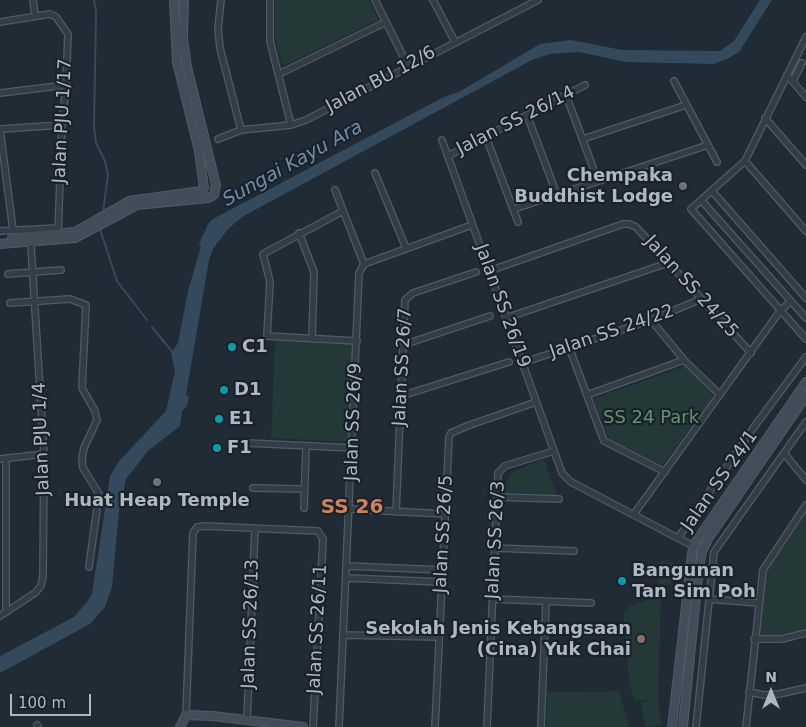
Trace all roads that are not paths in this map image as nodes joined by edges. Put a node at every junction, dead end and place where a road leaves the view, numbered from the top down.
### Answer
1 (33, 0) edge
2 (174, 0) edge
3 (184, 0) edge
4 (221, 0) edge
5 (270, 0) edge
6 (375, 0) edge
7 (434, 0) edge
8 (538, 0) edge
9 (36, 16) junction
10 (0, 22) edge
11 (386, 22) junction
12 (806, 37) edge
13 (455, 42) junction
14 (795, 59) junction
15 (804, 64) edge
16 (408, 66) junction
17 (278, 74) junction
18 (788, 75) junction
19 (674, 81) dead end
20 (793, 81) junction
21 (66, 85) junction
22 (585, 85) dead end
23 (0, 93) edge
24 (566, 95) junction
25 (806, 97) edge
26 (686, 104) junction
27 (527, 115) junction
28 (765, 118) junction
29 (62, 124) junction
30 (291, 125) junction
31 (0, 130) edge
32 (240, 130) junction
33 (486, 137) junction
34 (218, 139) dead end
35 (583, 139) junction
36 (442, 140) dead end
37 (708, 145) junction
38 (203, 149) junction
39 (448, 156) junction
40 (745, 161) junction
41 (717, 162) dead end
42 (806, 165) edge
43 (375, 173) dead end
44 (598, 181) junction
45 (335, 190) dead end
46 (712, 191) junction
47 (557, 195) junction
48 (158, 200) junction
49 (702, 200) junction
50 (514, 210) junction
51 (343, 211) junction
52 (98, 222) junction
53 (518, 222) dead end
54 (472, 225) junction
55 (12, 230) junction
56 (85, 230) junction
57 (58, 231) junction
58 (806, 231) edge
59 (0, 232) edge
60 (299, 233) junction
61 (31, 236) junction
62 (0, 238) edge
63 (0, 244) edge
64 (406, 248) junction
65 (668, 263) junction
66 (364, 264) junction
67 (61, 270) dead end
68 (489, 271) junction
69 (33, 272) junction
70 (476, 272) dead end
71 (8, 274) dead end
72 (806, 298) edge
73 (701, 299) junction
74 (36, 301) junction
75 (10, 302) dead end
76 (791, 302) junction
77 (780, 312) junction
78 (490, 316) dead end
79 (506, 318) junction
80 (806, 318) edge
81 (651, 320) junction
82 (312, 339) junction
83 (806, 339) edge
84 (357, 341) junction
85 (403, 346) junction
86 (569, 347) junction
87 (750, 353) junction
88 (806, 357) edge
89 (684, 360) junction
90 (509, 362) dead end
91 (522, 363) junction
92 (806, 382) edge
93 (587, 395) junction
94 (720, 395) junction
95 (401, 396) junction
96 (806, 396) edge
97 (536, 402) junction
98 (806, 422) edge
99 (247, 443) dead end
100 (306, 446) junction
101 (353, 448) junction
102 (554, 451) junction
103 (784, 453) junction
104 (44, 454) junction
105 (3, 458) edge
106 (664, 472) junction
107 (806, 480) edge
108 (253, 488) dead end
109 (304, 489) junction
110 (3, 497) edge
111 (497, 497) junction
112 (559, 500) dead end
113 (806, 505) edge
114 (304, 508) dead end
115 (350, 510) junction
116 (396, 512) junction
117 (445, 514) junction
118 (634, 514) junction
119 (255, 528) junction
120 (3, 534) edge
121 (678, 538) junction
122 (693, 546) junction
123 (495, 548) junction
124 (574, 551) dead end
125 (348, 566) junction
126 (89, 567) dead end
127 (442, 570) junction
128 (347, 578) junction
129 (442, 582) junction
130 (709, 598) junction
131 (493, 600) junction
132 (546, 602) junction
133 (758, 603) junction
134 (591, 604) dead end
135 (6, 612) junction
136 (0, 616) edge
137 (806, 633) edge
138 (344, 634) junction
139 (439, 637) junction
140 (754, 639) junction
141 (806, 688) edge
142 (749, 692) junction
143 (186, 716) junction
144 (247, 720) junction
145 (180, 727) edge
146 (304, 727) edge
147 (313, 727) edge
148 (339, 727) edge
149 (435, 727) edge
150 (487, 727) edge
151 (541, 727) edge
152 (672, 727) edge
153 (683, 727) edge
154 (696, 727) edge
155 (746, 727) edge

1 - 9 street
2 - 38 main road
3 - 38 main road
4 - 32 street
5 - 17 street
6 - 11 street
7 - 13 street
8 - 13 street, Jalan BU 12/6
9 - 10 street
9 - 21 street, Jalan PJU 1/17
11 - 16 street
11 - 17 street
12 - 14 street
13 - 16 street, Jalan BU 12/6
14 - 15 street
14 - 18 street
15 - 20 street
16 - 30 street, Jalan BU 12/6
17 - 30 street
18 - 20 street
18 - 28 street
19 - 26 street
20 - 25 street
21 - 23 street
21 - 29 street, Jalan PJU 1/17
22 - 24 street, Jalan SS 26/14
24 - 27 street, Jalan SS 26/14
24 - 35 street
26 - 35 street
26 - 37 street
27 - 33 street, Jalan SS 26/14
27 - 47 street
28 - 40 street
28 - 42 street
29 - 31 street
29 - 57 street, Jalan PJU 1/17
30 - 32 street, Jalan BU 12/6
31 - 55 street
32 - 34 street, Jalan BU 12/6
33 - 39 street, Jalan SS 26/14
33 - 50 street
35 - 44 street
36 - 39 street, Jalan SS 26/19
37 - 41 street
37 - 44 street
38 - 48 main road
38 - 48 main road
39 - 54 street, Jalan SS 26/19
40 - 46 street
40 - 58 street
43 - 64 street
44 - 47 street
45 - 51 street
46 - 49 street
46 - 72 street
47 - 50 street
48 - 52 main road
48 - 52 main road
49 - 76 street
49 - 77 street
50 - 53 street
51 - 60 street
51 - 66 street
52 - 56 main road
54 - 64 street
54 - 68 street, Jalan SS 26/19
55 - 59 street
55 - 61 street
56 - 57 main road
56 - 61 main road
57 - 61 main road
60 - 82 street
60 - 82 street
61 - 62 main road
61 - 63 main road
61 - 69 street, Jalan PJU 1/4
64 - 66 street
65 - 68 street, Jalan SS 24/25
65 - 73 street, Jalan SS 24/25
65 - 79 street
66 - 84 street, Jalan SS 26/9
67 - 69 street
68 - 79 street, Jalan SS 26/19
69 - 71 street
69 - 74 street, Jalan PJU 1/4
70 - 85 street, Jalan SS 26/7
73 - 81 street, Jalan SS 24/22
73 - 87 street, Jalan SS 24/25
74 - 75 street
74 - 104 street, Jalan PJU 1/4
74 - 126 street
76 - 77 street
76 - 80 street
77 - 83 street
77 - 87 street
78 - 85 street
79 - 91 street, Jalan SS 26/19
81 - 86 street, Jalan SS 24/22
81 - 89 street
82 - 84 street
84 - 101 street, Jalan SS 26/9
85 - 95 street, Jalan SS 26/7
86 - 91 street, Jalan SS 24/22
86 - 93 street
87 - 94 street
88 - 121 street, Jalan SS 24/1
89 - 93 street
89 - 94 street
90 - 95 street
91 - 97 street, Jalan SS 26/19
92 - 122 main road, Jalan SS 24/1
93 - 106 street
94 - 106 street
95 - 116 street, Jalan SS 26/7
96 - 153 main road, Jalan SS 24/1
97 - 102 street, Jalan SS 26/19
97 - 117 street, Jalan SS 26/5
98 - 103 street, Jalan SS 24/1
99 - 100 street
100 - 101 street
100 - 109 street
101 - 115 street, Jalan SS 26/9
102 - 111 street, Jalan SS 26/3
102 - 118 street, Jalan SS 26/19
103 - 107 street
103 - 130 street, Jalan SS 24/1
104 - 105 street
104 - 135 street, Jalan PJU 1/4
105 - 110 street
106 - 118 street
108 - 109 street
109 - 114 street
110 - 120 street
111 - 112 street
111 - 123 street, Jalan SS 26/3
113 - 133 street
115 - 116 street
115 - 125 street, Jalan SS 26/9
116 - 117 street
117 - 127 street, Jalan SS 26/5
118 - 121 street
119 - 143 street
119 - 144 street, Jalan SS 26/13
119 - 147 street, Jalan SS 26/11
120 - 135 street
121 - 122 street
122 - 152 main road, Jalan SS 24/1
123 - 124 street
123 - 131 street, Jalan SS 26/3
125 - 127 street
125 - 128 street, Jalan SS 26/9
127 - 129 street, Jalan SS 26/5
128 - 129 street
128 - 138 street, Jalan SS 26/9
129 - 139 street, Jalan SS 26/5
130 - 133 street
130 - 154 street, Jalan SS 24/1
131 - 132 street
131 - 150 street, Jalan SS 26/3
132 - 134 street
132 - 151 street
133 - 140 street
135 - 136 street, Jalan PJU 1/4
137 - 140 street
138 - 139 street
138 - 148 street, Jalan SS 26/9
139 - 149 street, Jalan SS 26/5
140 - 142 street
141 - 142 street
142 - 155 street
143 - 144 main road
143 - 145 main road
144 - 146 main road

